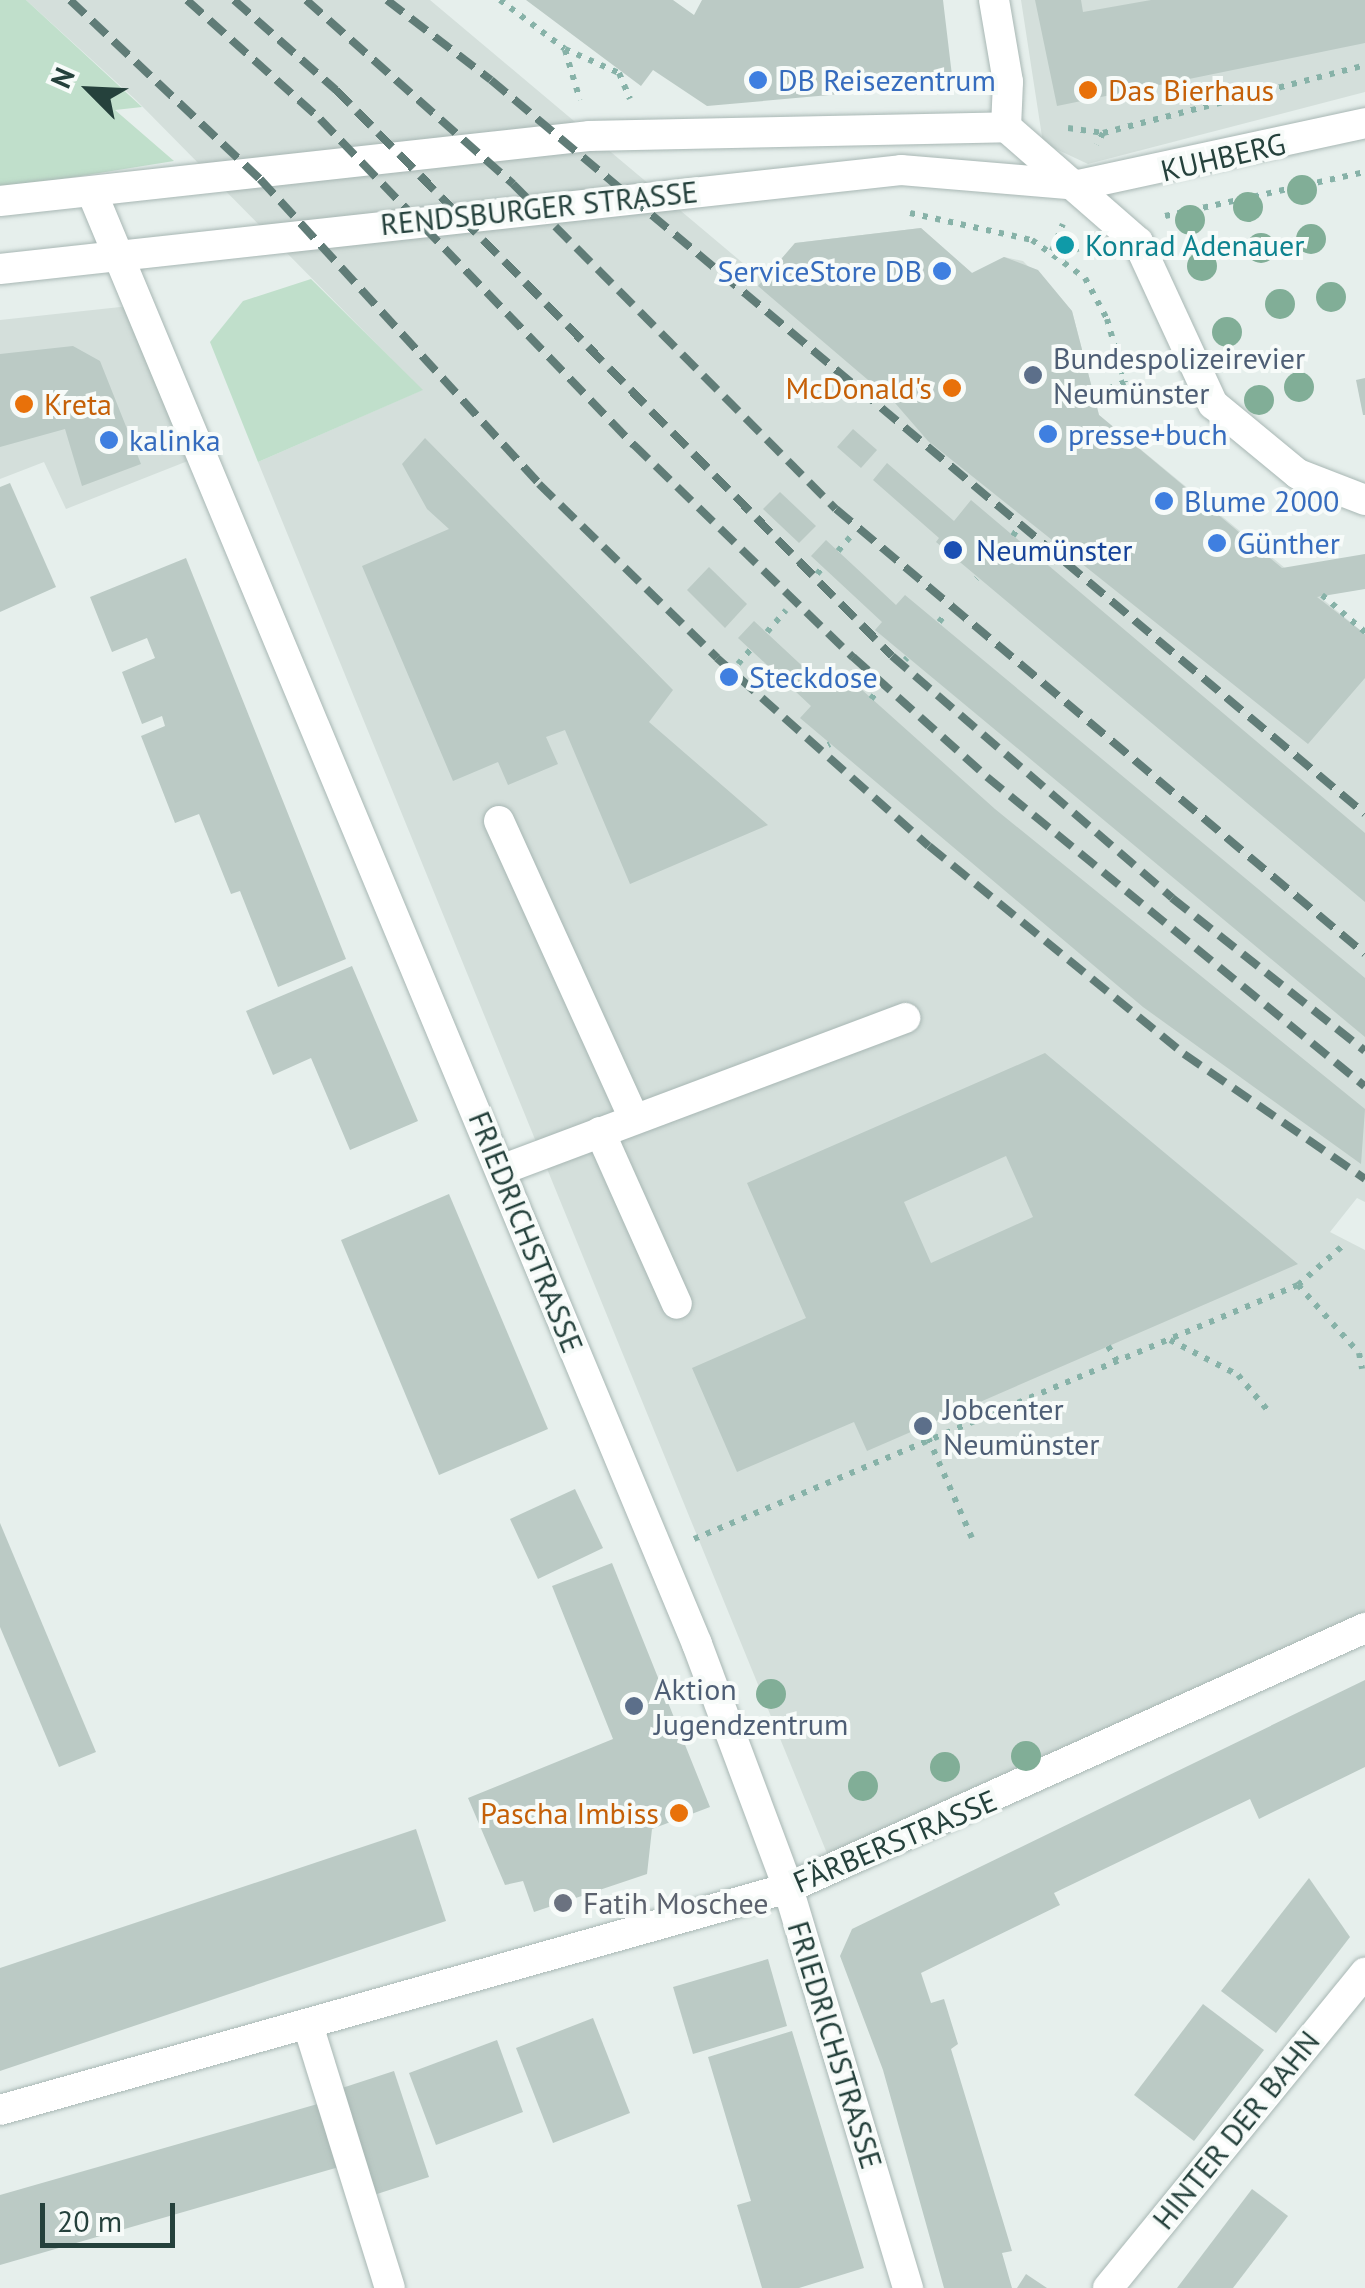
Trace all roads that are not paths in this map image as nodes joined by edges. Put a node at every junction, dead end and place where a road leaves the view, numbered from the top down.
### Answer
1 (994, 0) edge
2 (1365, 123) edge
3 (1006, 127) junction
4 (1079, 185) junction
5 (93, 195) junction
6 (0, 201) edge
7 (119, 260) junction
8 (0, 269) edge
9 (1363, 508) edge
10 (499, 820) dead end
11 (905, 1018) dead end
12 (634, 1119) junction
13 (600, 1132) junction
14 (501, 1170) junction
15 (678, 1304) dead end
16 (1365, 1628) edge
17 (788, 1888) junction
18 (1365, 1973) edge
19 (308, 2024) junction
20 (0, 2110) edge
21 (390, 2288) edge
22 (908, 2288) edge
23 (1108, 2288) edge

1 - 3 street
2 - 4 street, KUHBERG
3 - 4 street
3 - 5 street, RENDSBURGER STRASSE
4 - 7 street, RENDSBURGER STRASSE
4 - 9 street
5 - 6 street, RENDSBURGER STRASSE
5 - 7 street, FRIEDRICHSTRASSE
7 - 8 street, RENDSBURGER STRASSE
7 - 14 street, FRIEDRICHSTRASSE
10 - 12 street
11 - 12 street
12 - 13 street
13 - 14 street
13 - 15 street
14 - 17 street, FRIEDRICHSTRASSE
16 - 17 street, FÄRBERSTRASSE
17 - 19 street, FÄRBERSTRASSE
17 - 22 street, FRIEDRICHSTRASSE
18 - 23 street, HINTER DER BAHN
19 - 20 street, FÄRBERSTRASSE
19 - 21 street

